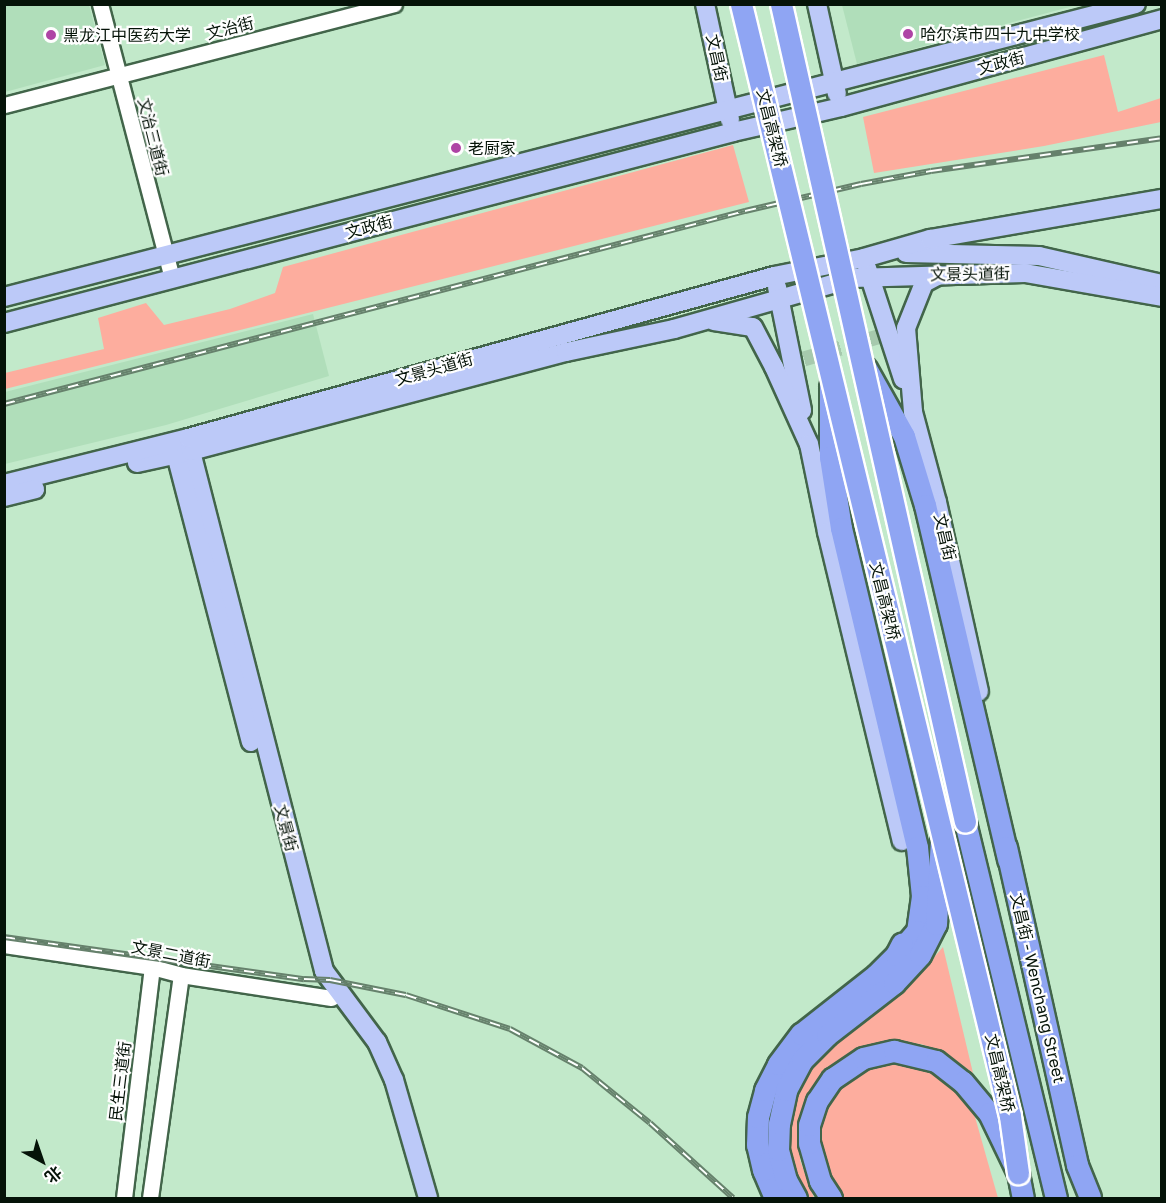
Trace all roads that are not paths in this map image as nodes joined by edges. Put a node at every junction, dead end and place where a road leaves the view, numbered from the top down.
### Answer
1 (100, 4) edge
2 (394, 4) edge
3 (705, 4) edge
4 (741, 4) edge
5 (781, 4) edge
6 (817, 4) edge
7 (1136, 4) edge
8 (1161, 19) edge
9 (119, 75) junction
10 (834, 84) junction
11 (4, 105) edge
12 (841, 107) junction
13 (728, 111) junction
14 (733, 132) junction
15 (1161, 199) edge
16 (165, 255) junction
17 (864, 258) junction
18 (939, 275) junction
19 (774, 276) junction
20 (870, 278) junction
21 (172, 279) junction
22 (1161, 284) edge
23 (4, 297) edge
24 (1161, 297) edge
25 (779, 299) junction
26 (704, 320) junction
27 (4, 323) edge
28 (861, 360) junction
29 (830, 367) junction
30 (913, 412) junction
31 (808, 444) junction
32 (182, 447) junction
33 (4, 484) edge
34 (4, 497) edge
35 (1000, 812) junction
36 (942, 832) junction
37 (909, 844) junction
38 (1008, 860) joint
39 (4, 945) edge
40 (152, 967) junction
41 (181, 975) junction
42 (331, 998) junction
43 (1018, 1173) junction
44 (124, 1198) edge
45 (150, 1198) edge
46 (415, 1198) edge
47 (428, 1198) edge
48 (775, 1198) edge
49 (796, 1198) edge
50 (831, 1198) edge
51 (1023, 1198) edge
52 (1056, 1198) edge
53 (1090, 1198) edge

1 - 9 street, 文治三道街
2 - 9 street, 文治街
3 - 13 main road, 文昌街
4 - 29 highway, 文昌高架桥, bridge
5 - 28 highway, 文昌高架桥, bridge
6 - 10 main road
7 - 10 main road, 文政街
8 - 12 main road, 文政街
9 - 11 street, 文治街
9 - 16 street, 文治三道街
10 - 12 main road
10 - 13 main road, 文政街
12 - 14 main road, 文政街
13 - 14 main road, 文昌街
13 - 16 main road, 文政街
14 - 21 main road, 文政街
15 - 17 main road, 文景头道街
16 - 21 street, 文治三道街
16 - 23 main road, 文政街
17 - 19 main road, 文景头道街
17 - 20 main road
17 - 22 main road, 文景头道街
17 - 25 main road, 文景头道街
18 - 20 main road, 文景头道街
18 - 24 main road, 文景头道街
18 - 30 main road, 文昌街
19 - 25 main road
19 - 32 main road, 文景头道街
20 - 25 main road, 文景头道街
20 - 30 main road
21 - 27 main road, 文政街
25 - 26 main road, 文景头道街
25 - 31 main road
26 - 31 main road
26 - 32 main road, 文景头道街
28 - 35 highway, bridge
28 - 52 highway, 文昌高架桥, bridge
29 - 36 highway, 文昌高架桥, bridge
29 - 37 highway, bridge
30 - 35 main road, 文昌街
31 - 37 main road
32 - 33 main road, 文景头道街
32 - 34 main road, 文景头道街
32 - 42 main road, 文景街
32 - 47 main road, 文景街
35 - 38 highway, 文昌街
36 - 43 highway, 文昌高架桥, bridge
36 - 49 highway
37 - 48 highway
38 - 53 highway, 文昌街 - Wenchang Street
39 - 40 street, 文景二道街
40 - 41 street, 文景二道街
40 - 44 street, 民生三道街
41 - 42 street, 文景二道街
41 - 45 street
42 - 46 main road, 文景街
43 - 50 highway
43 - 51 highway, 文昌高架桥

